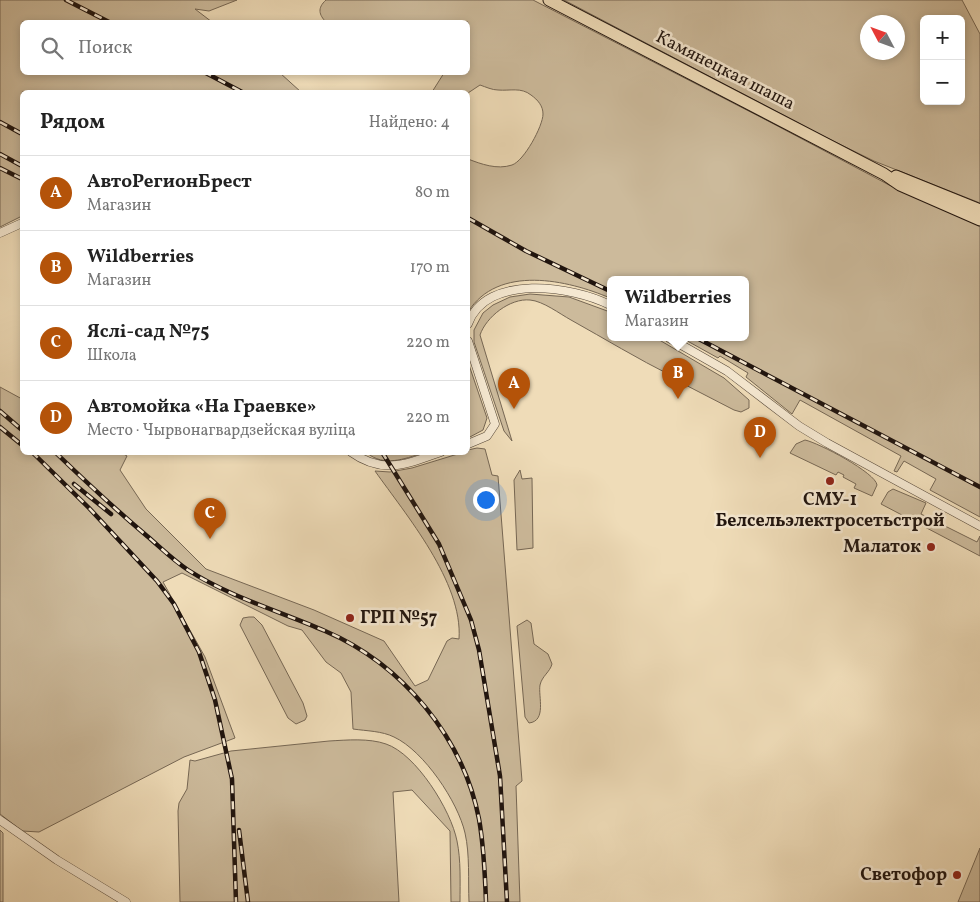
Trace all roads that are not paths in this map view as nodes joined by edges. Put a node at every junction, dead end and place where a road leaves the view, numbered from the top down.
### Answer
1 (549, 0) edge
2 (884, 174) junction
3 (980, 210) edge
4 (980, 220) edge
5 (20, 224) edge
6 (0, 233) edge
7 (607, 304) edge
8 (470, 319) edge
9 (674, 341) edge
10 (470, 347) edge
11 (470, 443) edge
12 (356, 455) edge
13 (433, 455) edge
14 (980, 526) edge
15 (0, 820) edge
16 (126, 902) edge

1 - 2 main road, Камянецкая шаша
2 - 3 main road, Камянецкая шаша
2 - 4 main road, Камянецкая шаша
5 - 6 street
7 - 8 street
9 - 14 street
10 - 11 street
12 - 13 street
15 - 16 street

